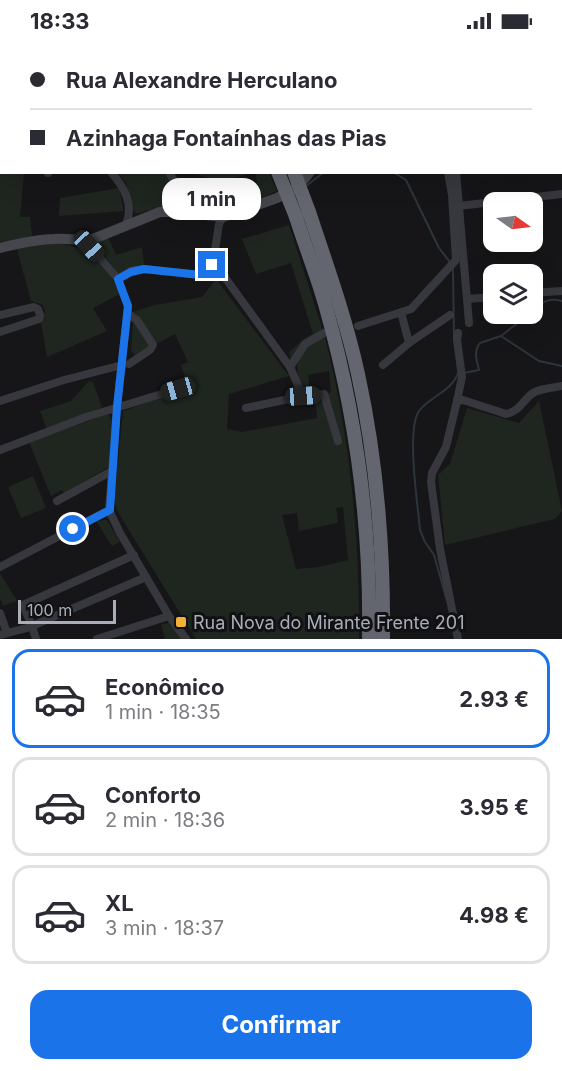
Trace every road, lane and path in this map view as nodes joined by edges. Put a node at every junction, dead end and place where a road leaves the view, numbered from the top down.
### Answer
1 (113, 174) edge
2 (170, 174) edge
3 (279, 174) edge
4 (295, 174) edge
5 (308, 174) edge
6 (448, 174) edge
7 (456, 174) edge
8 (562, 194) edge
9 (459, 206) junction
10 (192, 213) junction
11 (223, 218) junction
12 (126, 225) junction
13 (81, 241) junction
14 (0, 248) edge
15 (217, 256) junction
16 (118, 279) junction
17 (562, 291) edge
18 (543, 292) edge
19 (483, 298) edge
20 (467, 299) junction
21 (401, 312) junction
22 (128, 314) junction
23 (0, 315) edge
24 (450, 315) dead end
25 (469, 323) dead end
26 (358, 326) dead end
27 (0, 332) edge
28 (324, 333) dead end
29 (458, 333) dead end
30 (409, 343) junction
31 (125, 364) junction
32 (383, 365) dead end
33 (290, 367) junction
34 (562, 386) edge
35 (178, 389) dead end
36 (303, 396) junction
37 (0, 401) edge
38 (457, 401) junction
39 (117, 407) junction
40 (246, 408) dead end
41 (338, 441) dead end
42 (0, 450) edge
43 (112, 471) junction
44 (57, 501) dead end
45 (110, 510) junction
46 (134, 555) junction
47 (0, 567) edge
48 (147, 577) junction
49 (0, 614) edge
50 (169, 616) junction
51 (30, 627) junction
52 (4, 634) edge
53 (36, 639) edge
54 (97, 639) edge
55 (186, 639) edge
56 (369, 639) edge
57 (383, 639) edge
58 (458, 639) edge

1 - 12 street
2 - 10 street
3 - 56 highway, bridge
4 - 57 highway, bridge
5 - 11 street
6 - 21 street
7 - 9 street
8 - 9 street
9 - 20 street
10 - 11 street
10 - 12 street
11 - 15 street
12 - 13 street
13 - 14 street
13 - 16 street
15 - 16 street
15 - 33 street
16 - 22 street
17 - 18 street
19 - 20 street
20 - 25 street
21 - 26 street
21 - 30 street
22 - 31 street
22 - 31 street
23 - 27 street
24 - 30 street
28 - 33 street
29 - 38 street
30 - 32 street
31 - 37 street
31 - 39 street
33 - 36 street
34 - 38 street
35 - 39 street
36 - 40 street
36 - 41 street
38 - 58 street
39 - 42 street
39 - 43 street
43 - 44 street
43 - 45 street
45 - 46 street
45 - 47 street
46 - 48 street
46 - 51 street
48 - 50 street
48 - 51 street
49 - 52 street
50 - 54 street
50 - 55 street
51 - 52 street
51 - 53 street

